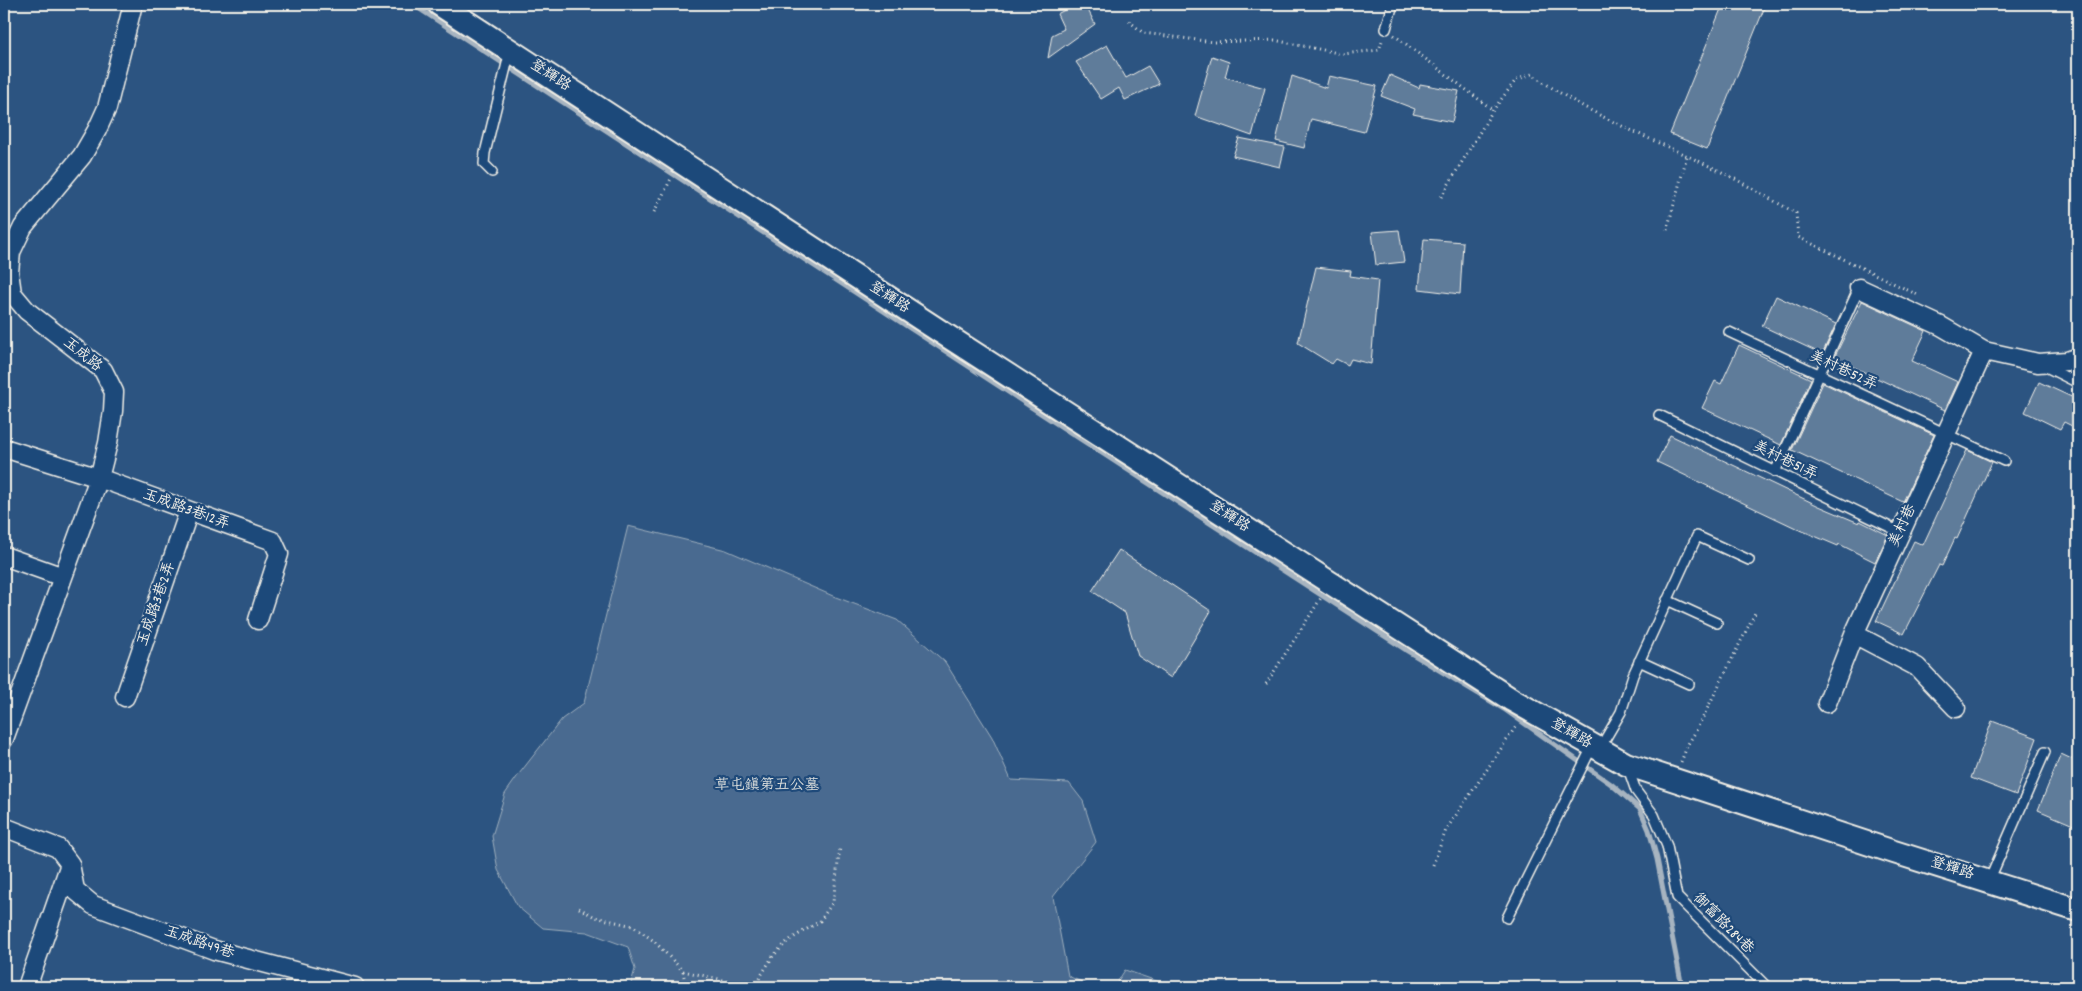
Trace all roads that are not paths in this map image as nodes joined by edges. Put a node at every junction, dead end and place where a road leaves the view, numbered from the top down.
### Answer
1 (133, 4) edge
2 (439, 4) edge
3 (1393, 4) edge
4 (1386, 29) road end
5 (510, 50) junction
6 (492, 172) dead end
7 (1859, 288) joint
8 (1728, 332) dead end
9 (1984, 350) junction
10 (2078, 358) edge
11 (2038, 363) junction
12 (1820, 376) junction
13 (2078, 383) edge
14 (1659, 415) dead end
15 (1946, 434) junction
16 (4, 448) edge
17 (2004, 461) dead end
18 (1775, 472) junction
19 (98, 478) junction
20 (189, 511) junction
21 (1900, 532) junction
22 (4, 556) edge
23 (1749, 560) dead end
24 (63, 577) junction
25 (1667, 600) junction
26 (258, 620) dead end
27 (1718, 623) dead end
28 (1854, 634) junction
29 (1639, 661) junction
30 (1689, 684) dead end
31 (125, 697) dead end
32 (1827, 703) dead end
33 (1956, 708) dead end
34 (4, 739) edge
35 (1595, 748) junction
36 (2045, 752) dead end
37 (1626, 764) junction
38 (4, 827) edge
39 (70, 864) junction
40 (1989, 881) junction
41 (2078, 910) edge
42 (1507, 918) dead end
43 (30, 986) edge
44 (355, 987) edge
45 (1767, 987) edge

1 - 19 street, 玉成路
2 - 5 street, 登輝路
3 - 4 lane
5 - 6 lane
5 - 35 street, 登輝路
7 - 9 street
7 - 12 lane
8 - 12 lane, 美村巷52弄
9 - 11 street
9 - 15 street, 美村巷
10 - 11 street
11 - 13 lane
12 - 15 lane, 美村巷52弄
12 - 18 lane
14 - 18 lane, 美村巷51弄
15 - 17 lane, 美村巷52弄
15 - 21 street, 美村巷
16 - 19 street, 玉成路3巷12弄
18 - 21 lane, 美村巷51弄
19 - 20 street, 玉成路3巷12弄
19 - 24 street, 玉成路
20 - 26 street, 玉成路3巷12弄
20 - 31 street, 玉成路3巷2弄
21 - 28 street, 美村巷
22 - 24 street
23 - 25 lane
24 - 34 street, 玉成路
25 - 27 lane
25 - 29 lane
28 - 32 street, 美村巷
28 - 33 street
29 - 30 lane
29 - 35 lane
35 - 37 street, 登輝路
35 - 42 lane
36 - 40 lane
37 - 40 street, 登輝路
37 - 45 lane, 御富路284巷
38 - 39 street
39 - 43 street
39 - 44 street, 玉成路49巷
40 - 41 street, 登輝路

